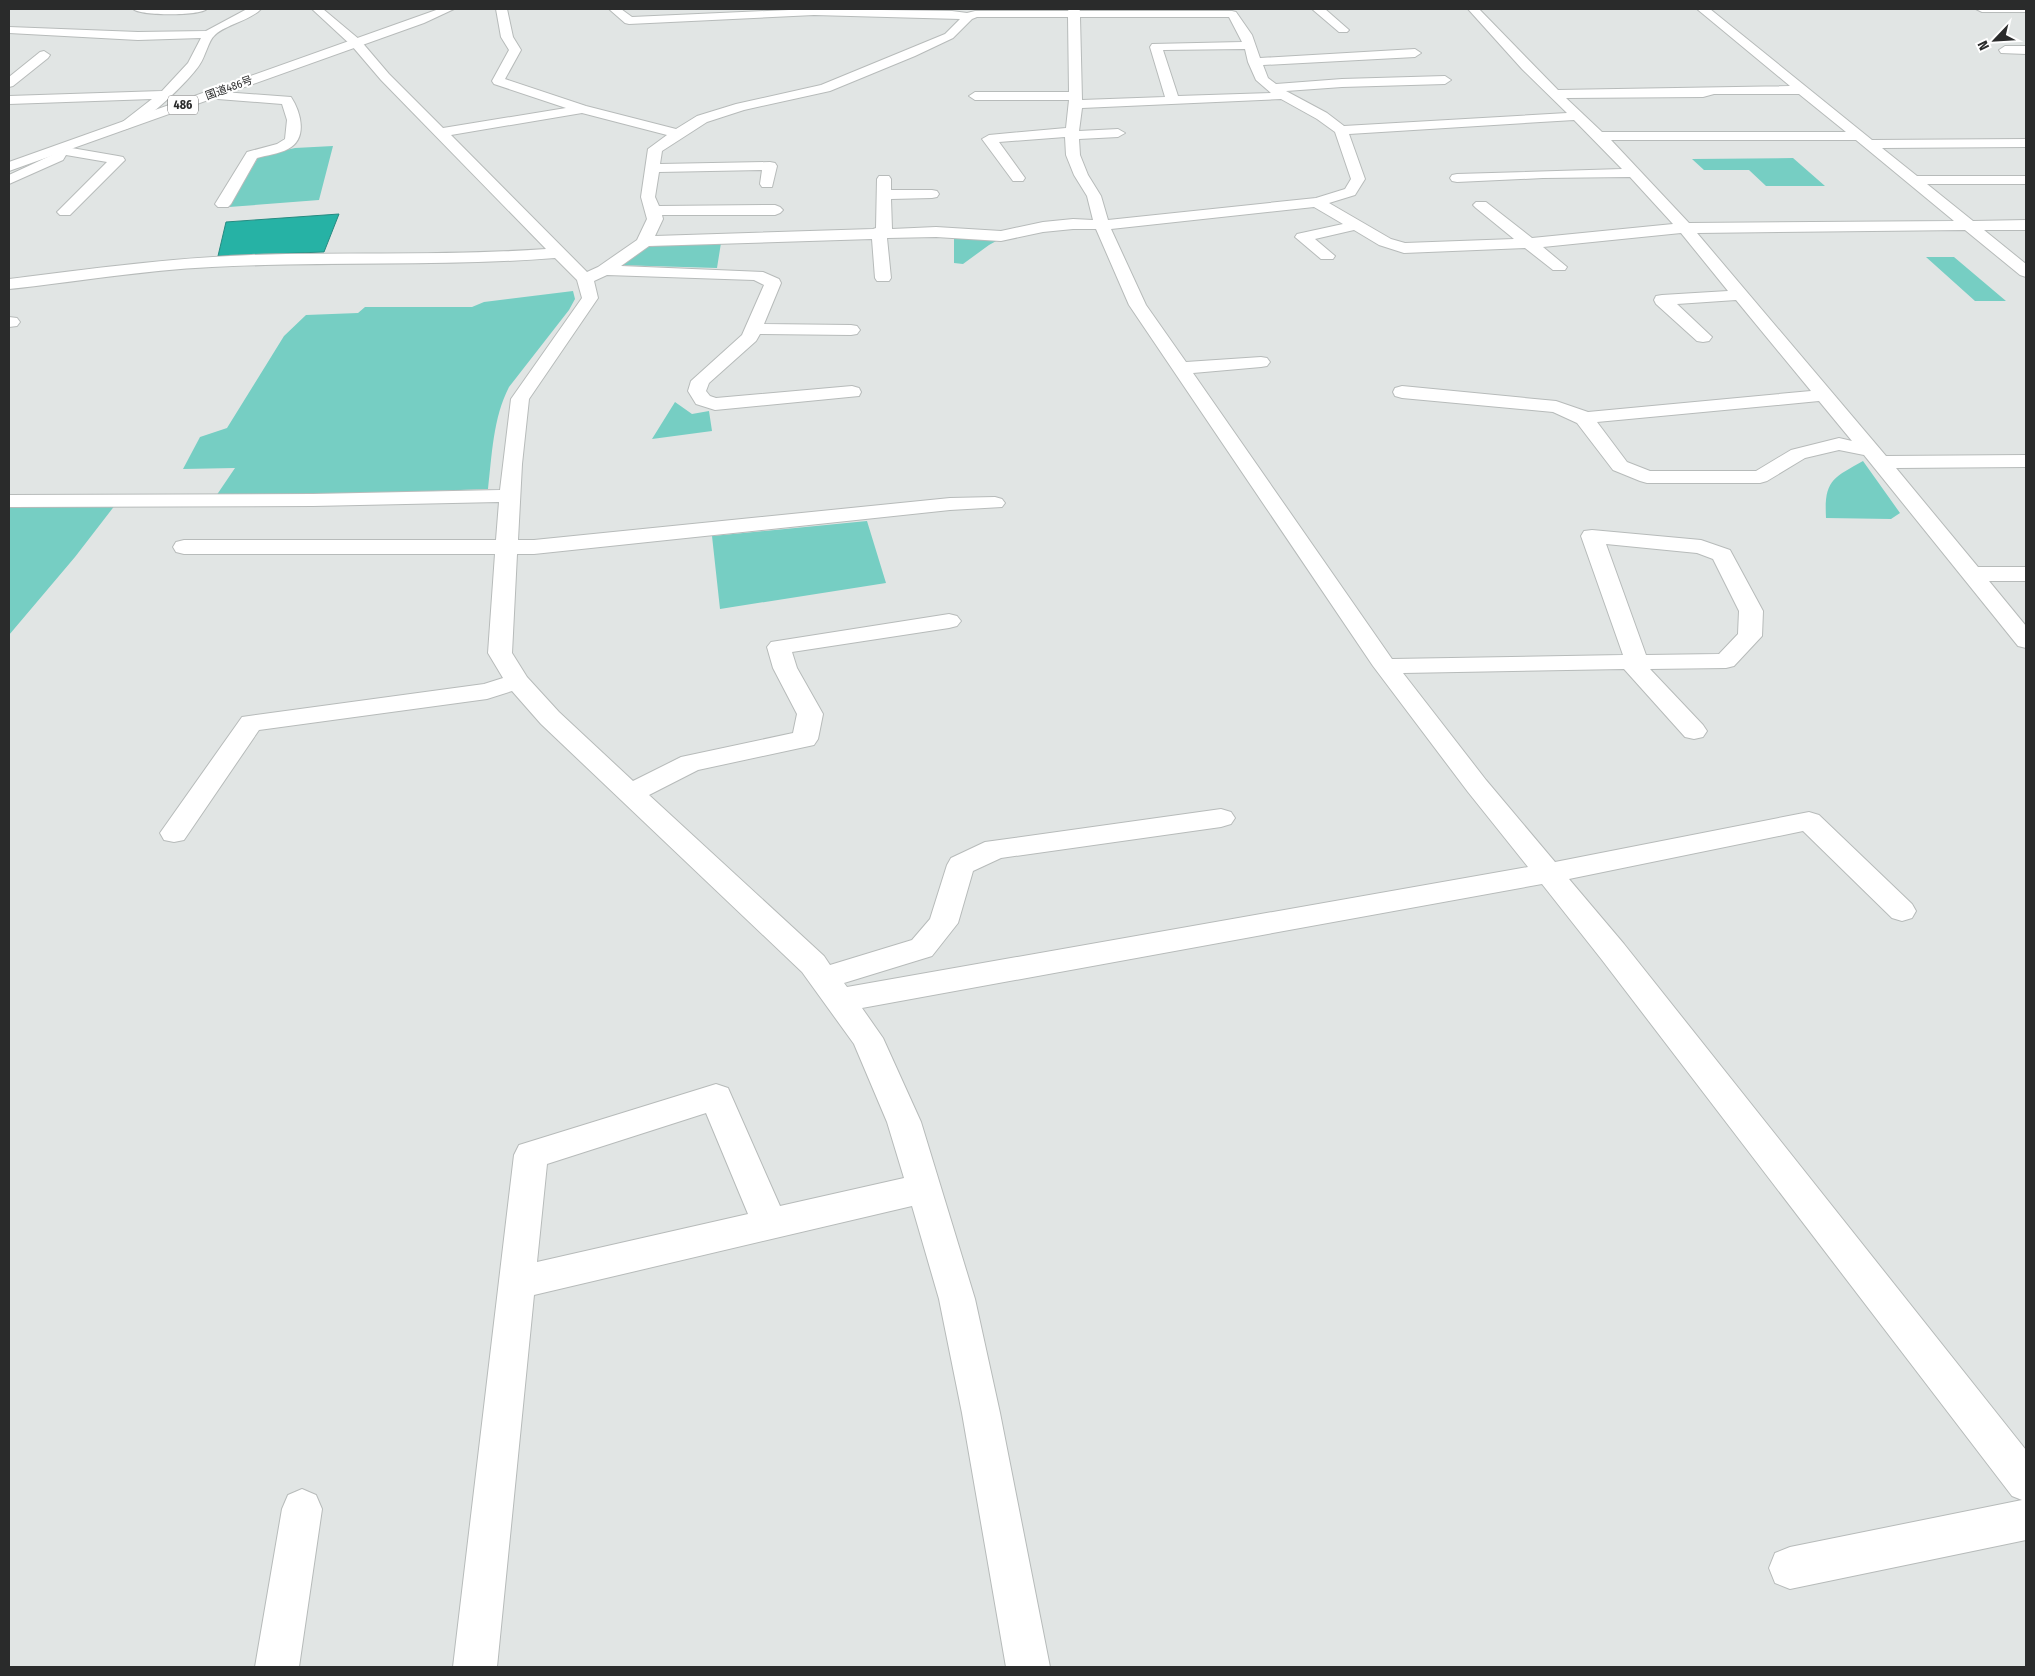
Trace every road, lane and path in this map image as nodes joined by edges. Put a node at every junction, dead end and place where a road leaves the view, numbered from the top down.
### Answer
1 (139, 9) edge
2 (201, 9) edge
3 (255, 9) edge
4 (317, 9) edge
5 (448, 9) edge
6 (500, 9) edge
7 (614, 9) edge
8 (1318, 9) edge
9 (1473, 9) edge
10 (1703, 9) edge
11 (1982, 9) edge
12 (2026, 9) edge
13 (165, 11) junction
14 (1074, 12) edge
15 (1232, 12) edge
16 (968, 17) junction
17 (886, 24) dead end
18 (903, 25) dead end
19 (939, 27) dead end
20 (957, 28) junction
21 (9, 30) edge
22 (1342, 30) dead end
23 (208, 34) junction
24 (136, 35) junction
25 (356, 43) junction
26 (1248, 45) junction
27 (2005, 50) dead end
28 (2026, 50) edge
29 (1415, 53) dead end
30 (44, 55) dead end
31 (1254, 62) junction
32 (1445, 80) dead end
33 (9, 83) edge
34 (1804, 90) junction
35 (1279, 92) junction
36 (1556, 94) junction
37 (165, 95) junction
38 (210, 95) junction
39 (975, 96) dead end
40 (15, 100) edge
41 (1075, 100) junction
42 (1173, 101) junction
43 (9, 110) edge
44 (580, 110) junction
45 (1578, 116) junction
46 (978, 125) dead end
47 (123, 127) junction
48 (1341, 130) junction
49 (440, 133) junction
50 (1118, 133) dead end
51 (678, 134) junction
52 (1072, 134) junction
53 (1599, 136) junction
54 (989, 139) junction
55 (1865, 140) junction
56 (2026, 144) edge
57 (60, 150) junction
58 (9, 166) edge
59 (653, 168) junction
60 (1634, 173) junction
61 (1018, 178) dead end
62 (1457, 178) dead end
63 (884, 179) dead end
64 (9, 180) edge
65 (1912, 180) junction
66 (2026, 180) edge
67 (768, 184) dead end
68 (932, 194) dead end
69 (884, 195) junction
70 (1317, 202) junction
71 (223, 204) dead end
72 (1481, 205) dead end
73 (652, 210) junction
74 (775, 210) dead end
75 (65, 212) dead end
76 (1102, 225) junction
77 (1357, 225) junction
78 (1970, 225) junction
79 (2026, 225) edge
80 (1684, 228) junction
81 (881, 232) junction
82 (1573, 239) junction
83 (644, 241) junction
84 (1530, 243) junction
85 (557, 253) junction
86 (1594, 253) dead end
87 (1327, 256) dead end
88 (1559, 267) dead end
89 (2026, 272) edge
90 (594, 275) junction
91 (883, 278) dead end
92 (9, 284) edge
93 (1740, 295) junction
94 (753, 329) junction
95 (851, 330) dead end
96 (1703, 337) dead end
97 (1261, 362) dead end
98 (1181, 368) junction
99 (852, 392) dead end
100 (1402, 392) dead end
101 (1824, 395) junction
102 (1582, 418) junction
103 (1876, 457) junction
104 (2026, 462) edge
105 (510, 496) junction
106 (9, 501) edge
107 (995, 503) dead end
108 (507, 546) junction
109 (184, 547) dead end
110 (1971, 574) junction
111 (2026, 574) edge
112 (948, 621) dead end
113 (2026, 641) edge
114 (1634, 662) junction
115 (1385, 666) junction
116 (518, 681) junction
117 (1694, 730) dead end
118 (631, 793) junction
119 (1222, 818) dead end
120 (174, 834) dead end
121 (1549, 873) junction
122 (1902, 911) dead end
123 (832, 989) junction
124 (924, 1188) junction
125 (770, 1224) junction
126 (516, 1283) junction
127 (2026, 1482) edge
128 (302, 1510) dead end
129 (2026, 1520) edge
130 (1790, 1568) dead end
131 (277, 1667) edge
132 (475, 1667) edge
133 (1028, 1667) edge

1 - 13 main road
2 - 13 main road
3 - 23 main road
4 - 25 main road
5 - 25 main road, 国道486号 / 486
6 - 44 main road
7 - 16 main road
8 - 22 main road
9 - 36 main road
10 - 34 main road
11 - 12 main road
13 - 24 main road
14 - 15 main road
14 - 16 main road
14 - 41 main road
15 - 26 main road
16 - 20 main road
17 - 18 main road
19 - 20 main road
20 - 51 main road
21 - 24 main road
23 - 24 main road
23 - 37 main road
25 - 38 main road, 国道486号 / 486
25 - 49 main road
26 - 31 main road
26 - 42 main road
27 - 28 main road
29 - 31 main road
30 - 33 main road
31 - 35 main road
32 - 35 main road
34 - 36 main road
34 - 55 main road
35 - 42 main road
35 - 48 main road
36 - 45 main road
37 - 40 main road
37 - 47 main road
38 - 47 main road, 国道486号 / 486
38 - 71 main road
39 - 41 main road
40 - 43 main road
41 - 42 main road
41 - 52 main road
44 - 49 main road
44 - 51 main road
45 - 48 main road
45 - 53 main road
46 - 54 main road
47 - 57 main road, 国道486号 / 486
48 - 70 main road
49 - 85 main road
50 - 52 main road
51 - 59 main road
52 - 54 main road
52 - 76 main road
53 - 55 main road
53 - 60 main road
54 - 61 main road
55 - 56 main road
55 - 65 main road
57 - 58 main road, 国道486号 / 486
57 - 64 main road
57 - 75 main road
59 - 67 main road
59 - 73 main road
60 - 62 main road
60 - 80 main road
63 - 69 main road
65 - 66 main road
65 - 78 main road
68 - 69 main road
69 - 81 main road
70 - 76 main road
70 - 77 main road
72 - 84 main road
73 - 74 main road
73 - 83 main road
76 - 81 main road
76 - 98 main road
77 - 84 main road
77 - 87 main road
78 - 79 main road
78 - 80 main road
78 - 89 main road
80 - 82 main road
80 - 93 main road
81 - 83 main road
81 - 91 main road
82 - 84 main road
82 - 86 main road
83 - 90 main road
84 - 88 main road
85 - 90 main road
85 - 92 main road
90 - 94 main road
90 - 105 main road
93 - 96 main road
93 - 101 main road
94 - 95 main road
94 - 99 main road
97 - 98 main road
98 - 115 main road
100 - 102 main road
101 - 102 main road
101 - 103 main road
102 - 103 main road
103 - 104 main road
103 - 110 main road
105 - 106 main road
105 - 108 main road
107 - 108 main road
108 - 109 main road
108 - 116 main road
110 - 111 main road
110 - 113 main road
112 - 118 main road
114 - 114 main road
114 - 115 main road
114 - 117 main road
115 - 121 main road
116 - 118 main road
116 - 120 main road
118 - 123 main road
119 - 123 main road
121 - 122 main road
121 - 123 main road
121 - 127 main road
123 - 124 main road
124 - 125 main road
124 - 133 main road
125 - 126 main road
125 - 126 main road
126 - 132 main road
128 - 131 main road
129 - 130 main road

